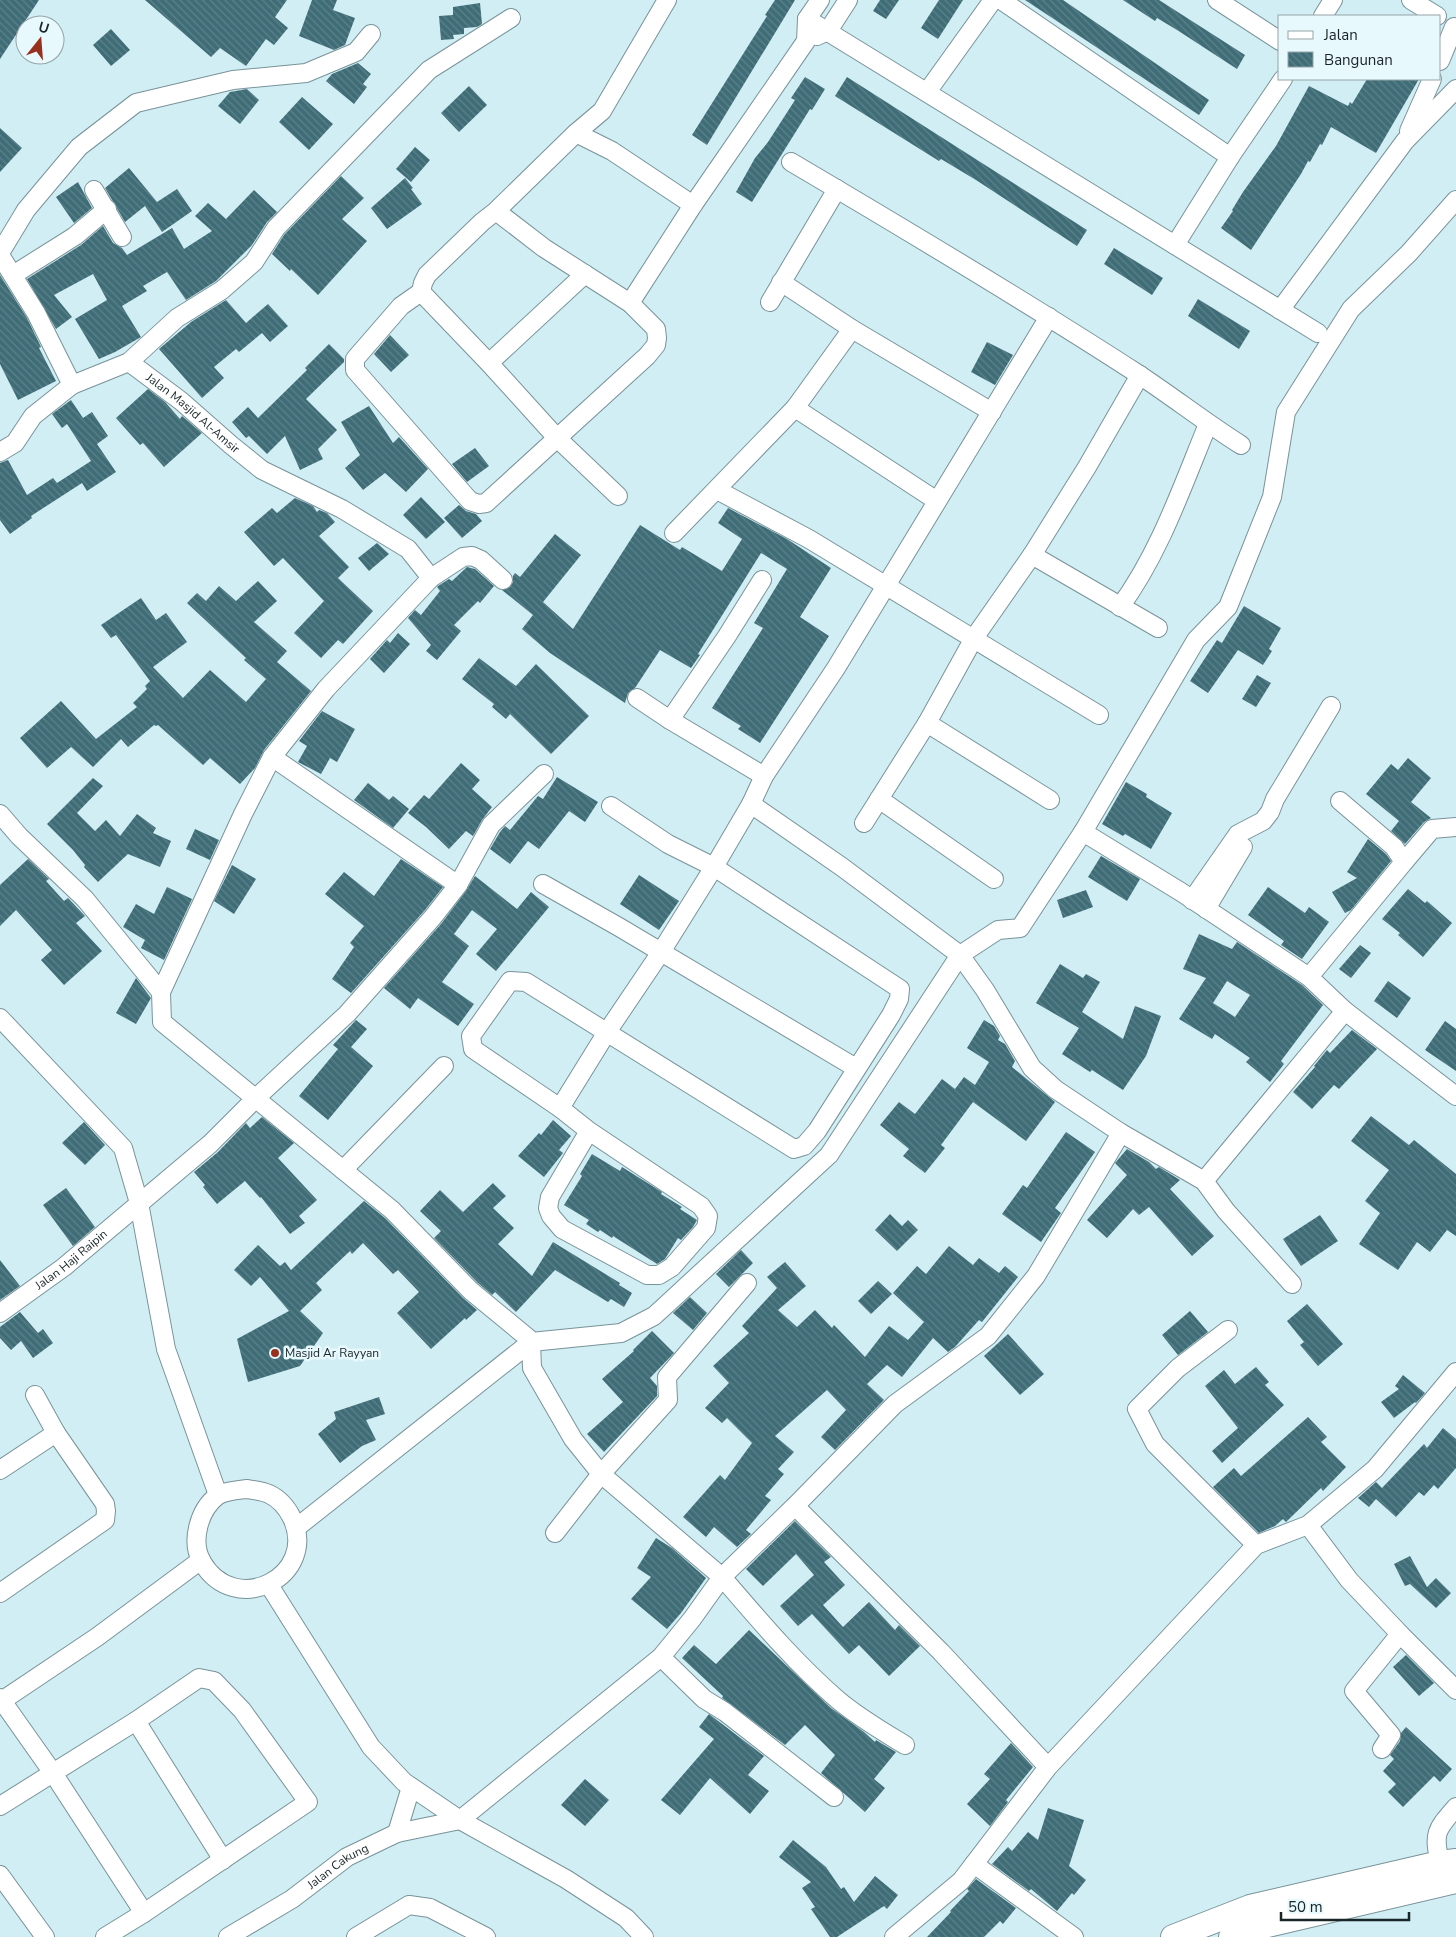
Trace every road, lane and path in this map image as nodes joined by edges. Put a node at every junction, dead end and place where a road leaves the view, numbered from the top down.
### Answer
1 (667, 0) edge
2 (820, 0) edge
3 (848, 0) edge
4 (993, 0) edge
5 (1001, 0) edge
6 (1217, 0) edge
7 (1333, 0) edge
8 (1411, 0) edge
9 (1324, 15) edge
10 (1434, 15) edge
11 (511, 18) dead end
12 (808, 19) junction
13 (1447, 23) edge
14 (828, 31) junction
15 (371, 34) dead end
16 (806, 40) junction
17 (1278, 40) edge
18 (1441, 56) edge
19 (1282, 80) edge
20 (1432, 80) edge
21 (1456, 89) edge
22 (927, 92) junction
23 (576, 133) junction
24 (1405, 141) junction
25 (1230, 157) junction
26 (791, 162) dead end
27 (838, 189) junction
28 (94, 190) dead end
29 (1456, 200) edge
30 (693, 205) junction
31 (107, 209) junction
32 (496, 212) junction
33 (122, 237) dead end
34 (1175, 245) junction
35 (0, 254) edge
36 (585, 274) junction
37 (13, 275) junction
38 (781, 282) junction
39 (421, 292) junction
40 (770, 302) dead end
41 (630, 303) junction
42 (1280, 310) junction
43 (1049, 317) junction
44 (852, 328) junction
45 (1318, 333) dead end
46 (129, 362) junction
47 (489, 362) junction
48 (1140, 375) junction
49 (72, 385) junction
50 (795, 408) junction
51 (992, 412) junction
52 (1208, 424) junction
53 (557, 438) junction
54 (1241, 445) dead end
55 (0, 452) edge
56 (717, 490) junction
57 (618, 496) dead end
58 (938, 501) junction
59 (674, 533) dead end
60 (1032, 555) junction
61 (431, 578) junction
62 (503, 580) dead end
63 (762, 580) dead end
64 (887, 585) junction
65 (1120, 607) junction
66 (1158, 628) dead end
67 (974, 638) junction
68 (637, 698) dead end
69 (1331, 706) dead end
70 (1100, 715) dead end
71 (670, 720) junction
72 (927, 723) junction
73 (272, 757) junction
74 (544, 774) dead end
75 (764, 776) junction
76 (879, 799) junction
77 (1050, 800) dead end
78 (1340, 801) dead end
79 (751, 804) junction
80 (611, 806) dead end
81 (0, 814) edge
82 (864, 823) dead end
83 (1456, 827) edge
84 (1083, 832) junction
85 (1244, 848) dead end
86 (1404, 862) junction
87 (714, 867) junction
88 (994, 878) dead end
89 (543, 884) dead end
90 (458, 885) junction
91 (1199, 904) junction
92 (660, 952) junction
93 (960, 955) junction
94 (1309, 977) junction
95 (161, 992) junction
96 (1344, 1011) junction
97 (0, 1018) edge
98 (607, 1032) junction
99 (444, 1066) dead end
100 (856, 1068) junction
101 (1456, 1096) edge
102 (256, 1098) junction
103 (560, 1108) junction
104 (589, 1131) junction
105 (1121, 1133) junction
106 (343, 1170) junction
107 (1204, 1181) junction
108 (140, 1203) junction
109 (747, 1283) dead end
110 (1292, 1284) dead end
111 (0, 1313) edge
112 (1228, 1330) dead end
113 (531, 1342) junction
114 (1456, 1372) edge
115 (35, 1395) dead end
116 (56, 1433) junction
117 (0, 1470) edge
118 (601, 1474) junction
119 (218, 1495) junction
120 (795, 1506) junction
121 (1308, 1525) junction
122 (296, 1528) junction
123 (555, 1533) dead end
124 (1256, 1545) junction
125 (201, 1560) junction
126 (722, 1577) junction
127 (269, 1585) junction
128 (0, 1593) edge
129 (1400, 1634) junction
130 (661, 1657) junction
131 (1456, 1690) edge
132 (1, 1700) edge
133 (136, 1721) junction
134 (905, 1746) dead end
135 (1382, 1749) dead end
136 (1048, 1767) junction
137 (53, 1774) junction
138 (411, 1787) junction
139 (834, 1797) dead end
140 (0, 1806) edge
141 (1456, 1808) edge
142 (460, 1820) junction
143 (397, 1833) junction
144 (223, 1860) junction
145 (1448, 1862) edge
146 (974, 1864) junction
147 (0, 1875) edge
148 (1456, 1881) edge
149 (144, 1913) junction
150 (45, 1937) edge
151 (104, 1937) edge
152 (228, 1937) edge
153 (356, 1937) edge
154 (486, 1937) edge
155 (644, 1937) edge
156 (894, 1937) edge
157 (1074, 1937) edge
158 (1174, 1937) edge
159 (1231, 1937) edge

1 - 23 street
2 - 12 street
3 - 14 street
4 - 22 street
5 - 25 street
6 - 17 street
7 - 9 street
8 - 10 street
11 - 46 street
12 - 14 street
12 - 16 street
13 - 18 street
14 - 16 street
14 - 22 street
15 - 35 street
16 - 30 street
19 - 25 street
20 - 24 street
21 - 24 street
22 - 34 street
23 - 30 street
23 - 32 street
24 - 42 street
25 - 34 street
26 - 27 street
27 - 38 street
27 - 43 street
28 - 31 street
29 - 84 street
30 - 41 street
31 - 33 street
31 - 37 street
32 - 36 street
32 - 39 street
34 - 42 street
35 - 37 street
36 - 41 street
36 - 47 street
37 - 49 street
38 - 40 street
38 - 44 street
39 - 47 street
39 - 53 street
41 - 53 street
42 - 45 street
43 - 48 street
43 - 51 street
44 - 50 street
44 - 51 street
46 - 49 street
46 - 61 street, Jalan Masjid Al-Amsir
47 - 53 street
48 - 52 street
48 - 60 street
49 - 55 street
50 - 56 street
50 - 58 street
51 - 58 street
52 - 54 street
52 - 65 street
53 - 57 street
56 - 59 street
56 - 64 street
58 - 64 street
60 - 65 street
60 - 67 street
61 - 62 street
61 - 73 street
63 - 71 street
64 - 67 street
64 - 75 street
65 - 66 street
67 - 70 street
67 - 72 street
68 - 71 street
69 - 91 street
71 - 75 street
72 - 76 street
72 - 77 street
73 - 90 street
73 - 95 street
74 - 90 street, Jalan Haji Raipin
75 - 79 street
76 - 82 street
76 - 88 street
78 - 86 street
79 - 87 street
79 - 93 street
80 - 87 street
81 - 95 street
83 - 86 street
84 - 91 street
84 - 93 street
85 - 91 street
86 - 94 street
87 - 92 street
87 - 100 street
89 - 92 street
90 - 102 street, Jalan Haji Raipin
91 - 94 street
92 - 98 street
92 - 100 street
93 - 105 street
93 - 113 street
94 - 96 street
95 - 102 street
96 - 101 street
96 - 107 street
97 - 108 street
98 - 100 street
98 - 103 street
98 - 103 street
99 - 106 street
102 - 106 street
102 - 108 street, Jalan Haji Raipin
103 - 104 street
104 - 104 street
105 - 107 street
105 - 120 street
106 - 113 street
107 - 110 street
108 - 111 street, Jalan Haji Raipin
108 - 119 street
109 - 118 street
112 - 124 street
113 - 118 street
113 - 122 street
114 - 121 street
115 - 116 street
116 - 117 street
116 - 128 street
118 - 123 street
118 - 126 street
119 - 122 street
119 - 125 street
120 - 126 street
120 - 136 street
121 - 124 street
121 - 129 street
122 - 127 street
124 - 136 street
125 - 127 street
125 - 132 street
126 - 130 street
126 - 134 street
127 - 138 street
129 - 131 street
129 - 135 street
130 - 139 street
130 - 142 street
132 - 137 street
133 - 137 street
133 - 144 street
133 - 144 street
136 - 146 street
137 - 140 street
137 - 149 street
138 - 142 street
138 - 143 street
141 - 145 street
142 - 143 street, Jalan Cakung
142 - 155 street
143 - 152 street, Jalan Cakung
144 - 149 street
145 - 158 main road
146 - 156 street
146 - 157 street
147 - 150 street
148 - 159 main road
149 - 151 street
153 - 154 street

